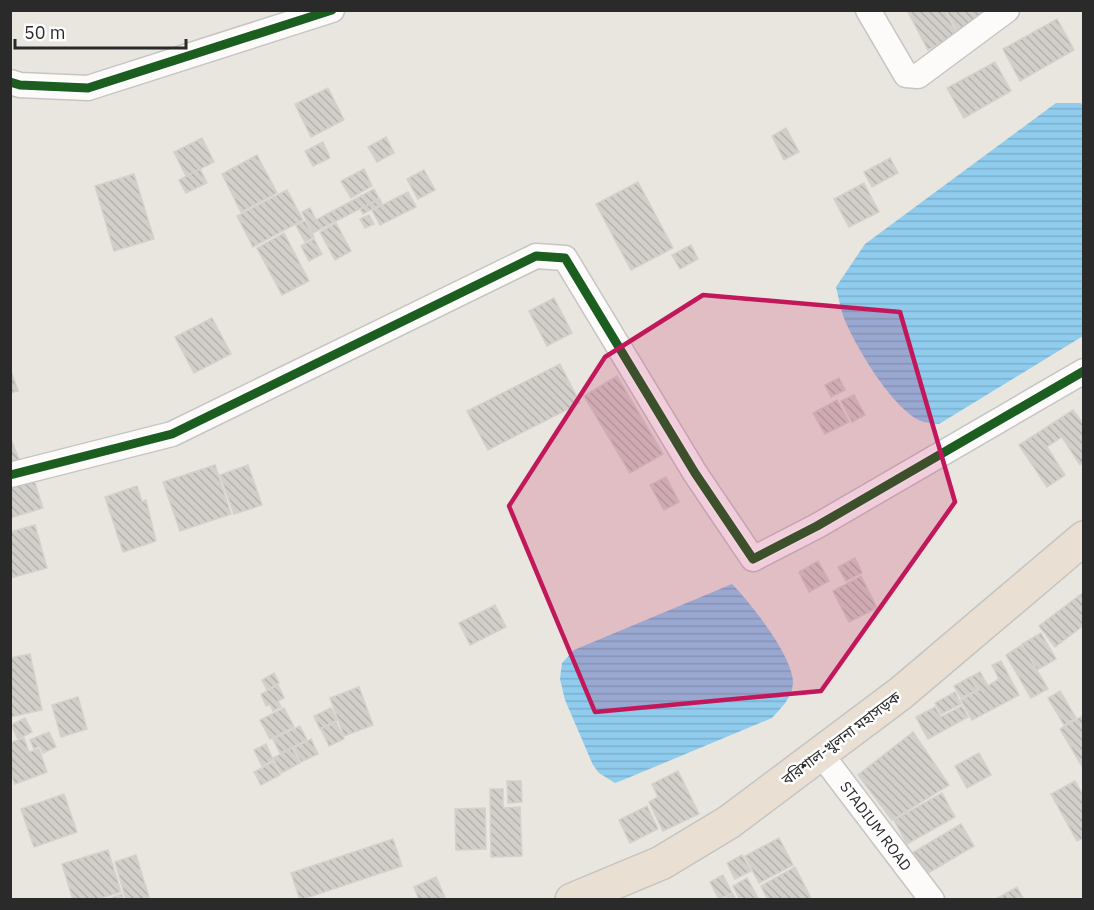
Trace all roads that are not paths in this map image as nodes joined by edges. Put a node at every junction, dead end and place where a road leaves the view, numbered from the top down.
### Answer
1 (332, 10) edge
2 (868, 10) edge
3 (1007, 10) edge
4 (10, 82) edge
5 (1083, 371) edge
6 (10, 475) edge
7 (1083, 538) edge
8 (821, 753) junction
9 (572, 900) edge
10 (932, 900) edge

1 - 4 street
2 - 3 street
5 - 6 street
7 - 8 highway, বরিশাল-খুলনা মহাসড়ক
8 - 9 highway, বরিশাল-খুলনা মহাসড়ক
8 - 10 street, STADIUM ROAD

